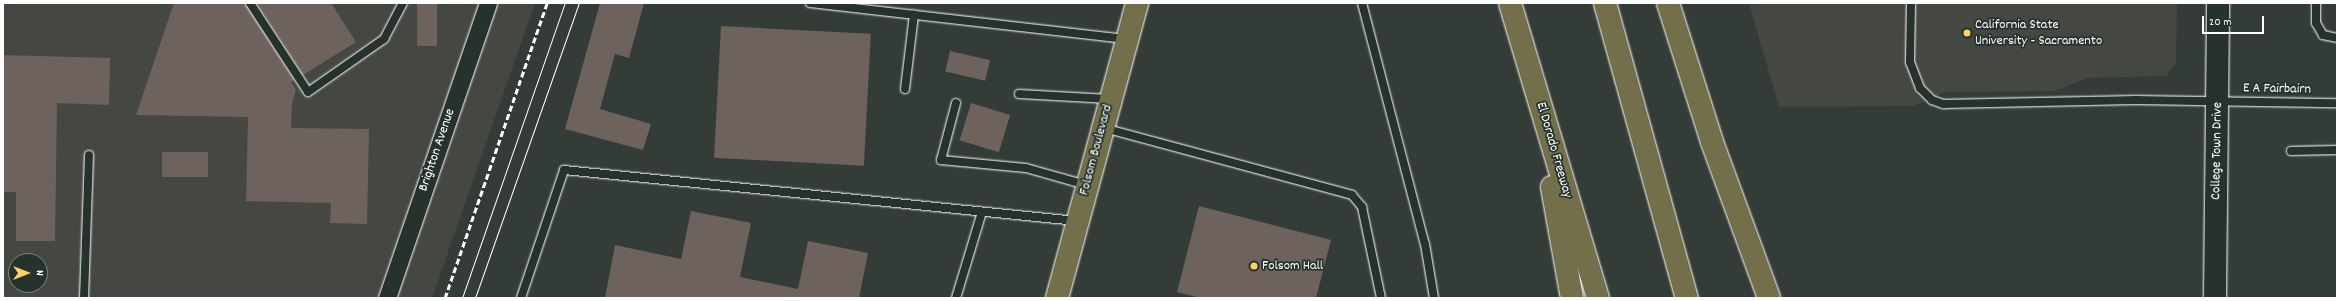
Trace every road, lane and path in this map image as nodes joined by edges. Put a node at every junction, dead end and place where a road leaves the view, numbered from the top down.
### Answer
1 (250, 3) edge
2 (403, 3) edge
3 (488, 3) edge
4 (810, 3) edge
5 (1137, 3) edge
6 (1362, 3) edge
7 (1510, 3) edge
8 (1605, 3) edge
9 (1668, 3) edge
10 (1911, 3) edge
11 (2218, 3) edge
12 (2316, 3) edge
13 (914, 15) junction
14 (2337, 38) edge
15 (1127, 39) junction
16 (1535, 88) junction
17 (905, 89) dead end
18 (1019, 94) dead end
19 (1110, 99) junction
20 (2217, 100) junction
21 (956, 103) dead end
22 (2337, 103) edge
23 (1103, 128) junction
24 (2291, 150) dead end
25 (2337, 150) edge
26 (89, 155) dead end
27 (1087, 185) junction
28 (982, 212) junction
29 (1077, 221) junction
30 (84, 298) edge
31 (387, 298) edge
32 (521, 298) edge
33 (956, 298) edge
34 (1057, 298) edge
35 (1381, 298) edge
36 (1434, 298) edge
37 (1572, 298) edge
38 (1598, 298) edge
39 (1687, 298) edge
40 (1769, 298) edge
41 (2215, 298) edge

1 - 2 lane
3 - 31 street, Brighton Avenue
4 - 13 lane
5 - 15 main road, Folsom Boulevard
6 - 36 lane
7 - 16 main road, El Dorado Freeway
8 - 39 main road
9 - 40 main road
10 - 20 lane, E A Fairbairn
11 - 20 street, College Town Drive
12 - 14 lane
13 - 15 lane
13 - 17 lane
15 - 19 main road, Folsom Boulevard
16 - 37 main road
16 - 38 main road, El Dorado Freeway
18 - 19 lane
19 - 23 main road, Folsom Boulevard
20 - 22 lane, E A Fairbairn
20 - 41 street, College Town Drive
21 - 27 lane
23 - 27 main road, Folsom Boulevard
23 - 35 lane
24 - 25 lane
26 - 30 lane
27 - 29 main road, Folsom Boulevard
28 - 29 lane
28 - 32 lane
28 - 33 lane
29 - 34 main road, Folsom Boulevard

